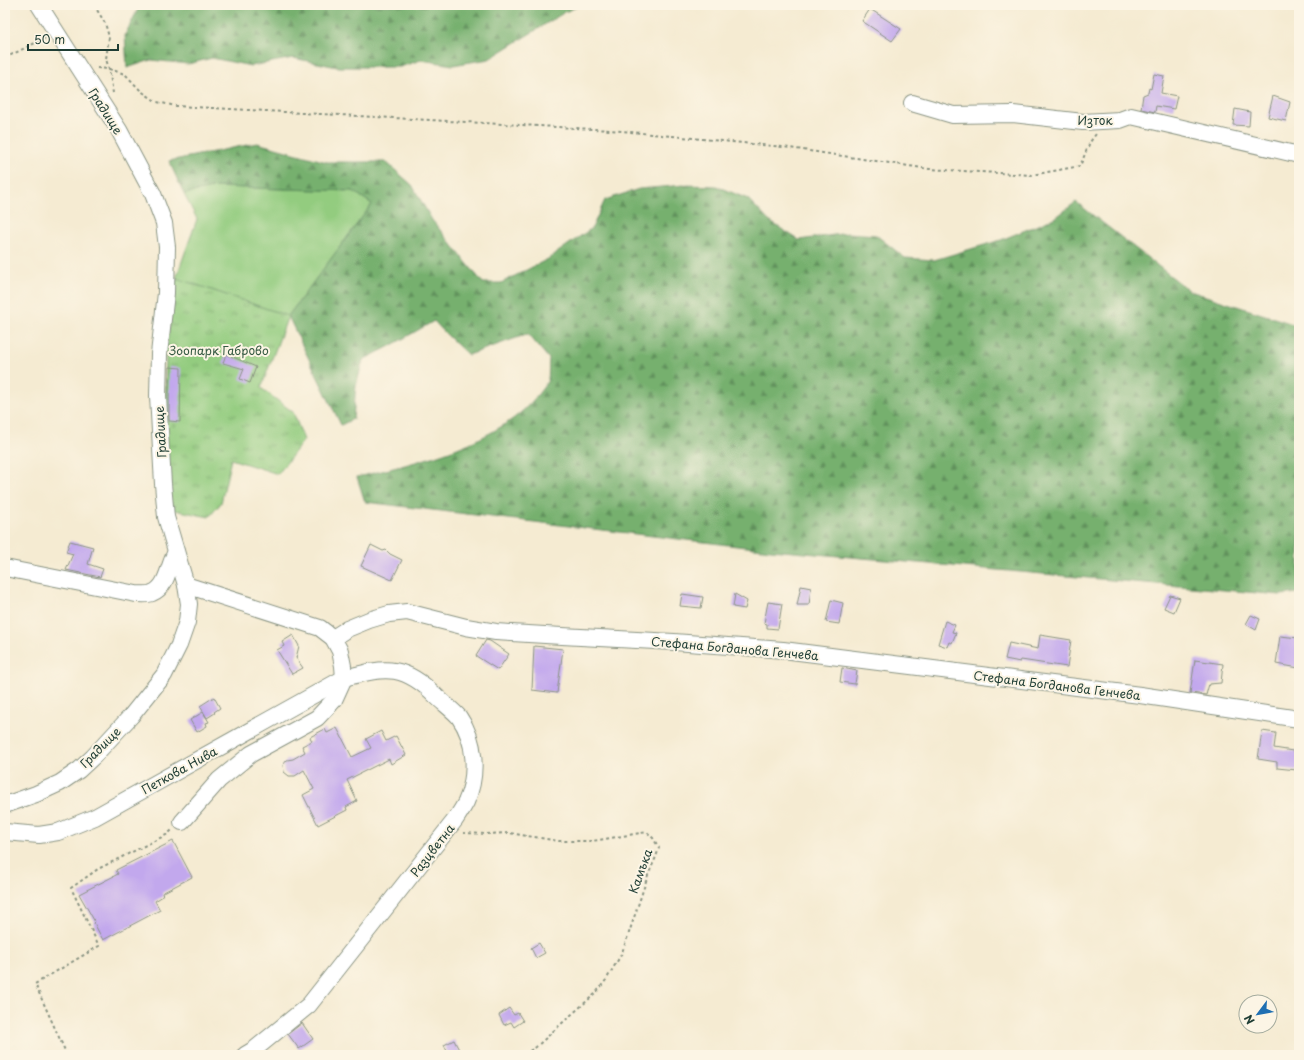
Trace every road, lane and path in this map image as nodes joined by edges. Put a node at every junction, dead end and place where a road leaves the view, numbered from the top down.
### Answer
1 (39, 5) edge
2 (94, 5) edge
3 (56, 31) junction
4 (5, 58) edge
5 (78, 66) junction
6 (110, 69) junction
7 (114, 97) dead end
8 (912, 103) dead end
9 (1100, 121) junction
10 (1299, 155) edge
11 (176, 552) junction
12 (5, 568) edge
13 (186, 584) junction
14 (333, 638) junction
15 (344, 678) junction
16 (1299, 719) edge
17 (5, 805) edge
18 (182, 822) joint
19 (5, 832) edge
20 (445, 833) junction
21 (67, 1055) edge
22 (245, 1055) edge
23 (523, 1055) edge

1 - 3 street, Градище
2 - 6 path
3 - 4 path
3 - 5 street, Градище
5 - 6 path
5 - 11 street, Градище
6 - 7 path
6 - 9 path
8 - 9 street, Изток
9 - 10 street, Изток
11 - 12 street
11 - 13 street, Градище
13 - 14 street
13 - 17 street, Градище
14 - 15 street
14 - 16 street, Стефана Богданова Генчева
15 - 18 street
15 - 19 street, Петкова Нива
15 - 20 street, Разцветна
18 - 21 path
20 - 22 street, Разцветна
20 - 23 path, Камъка

